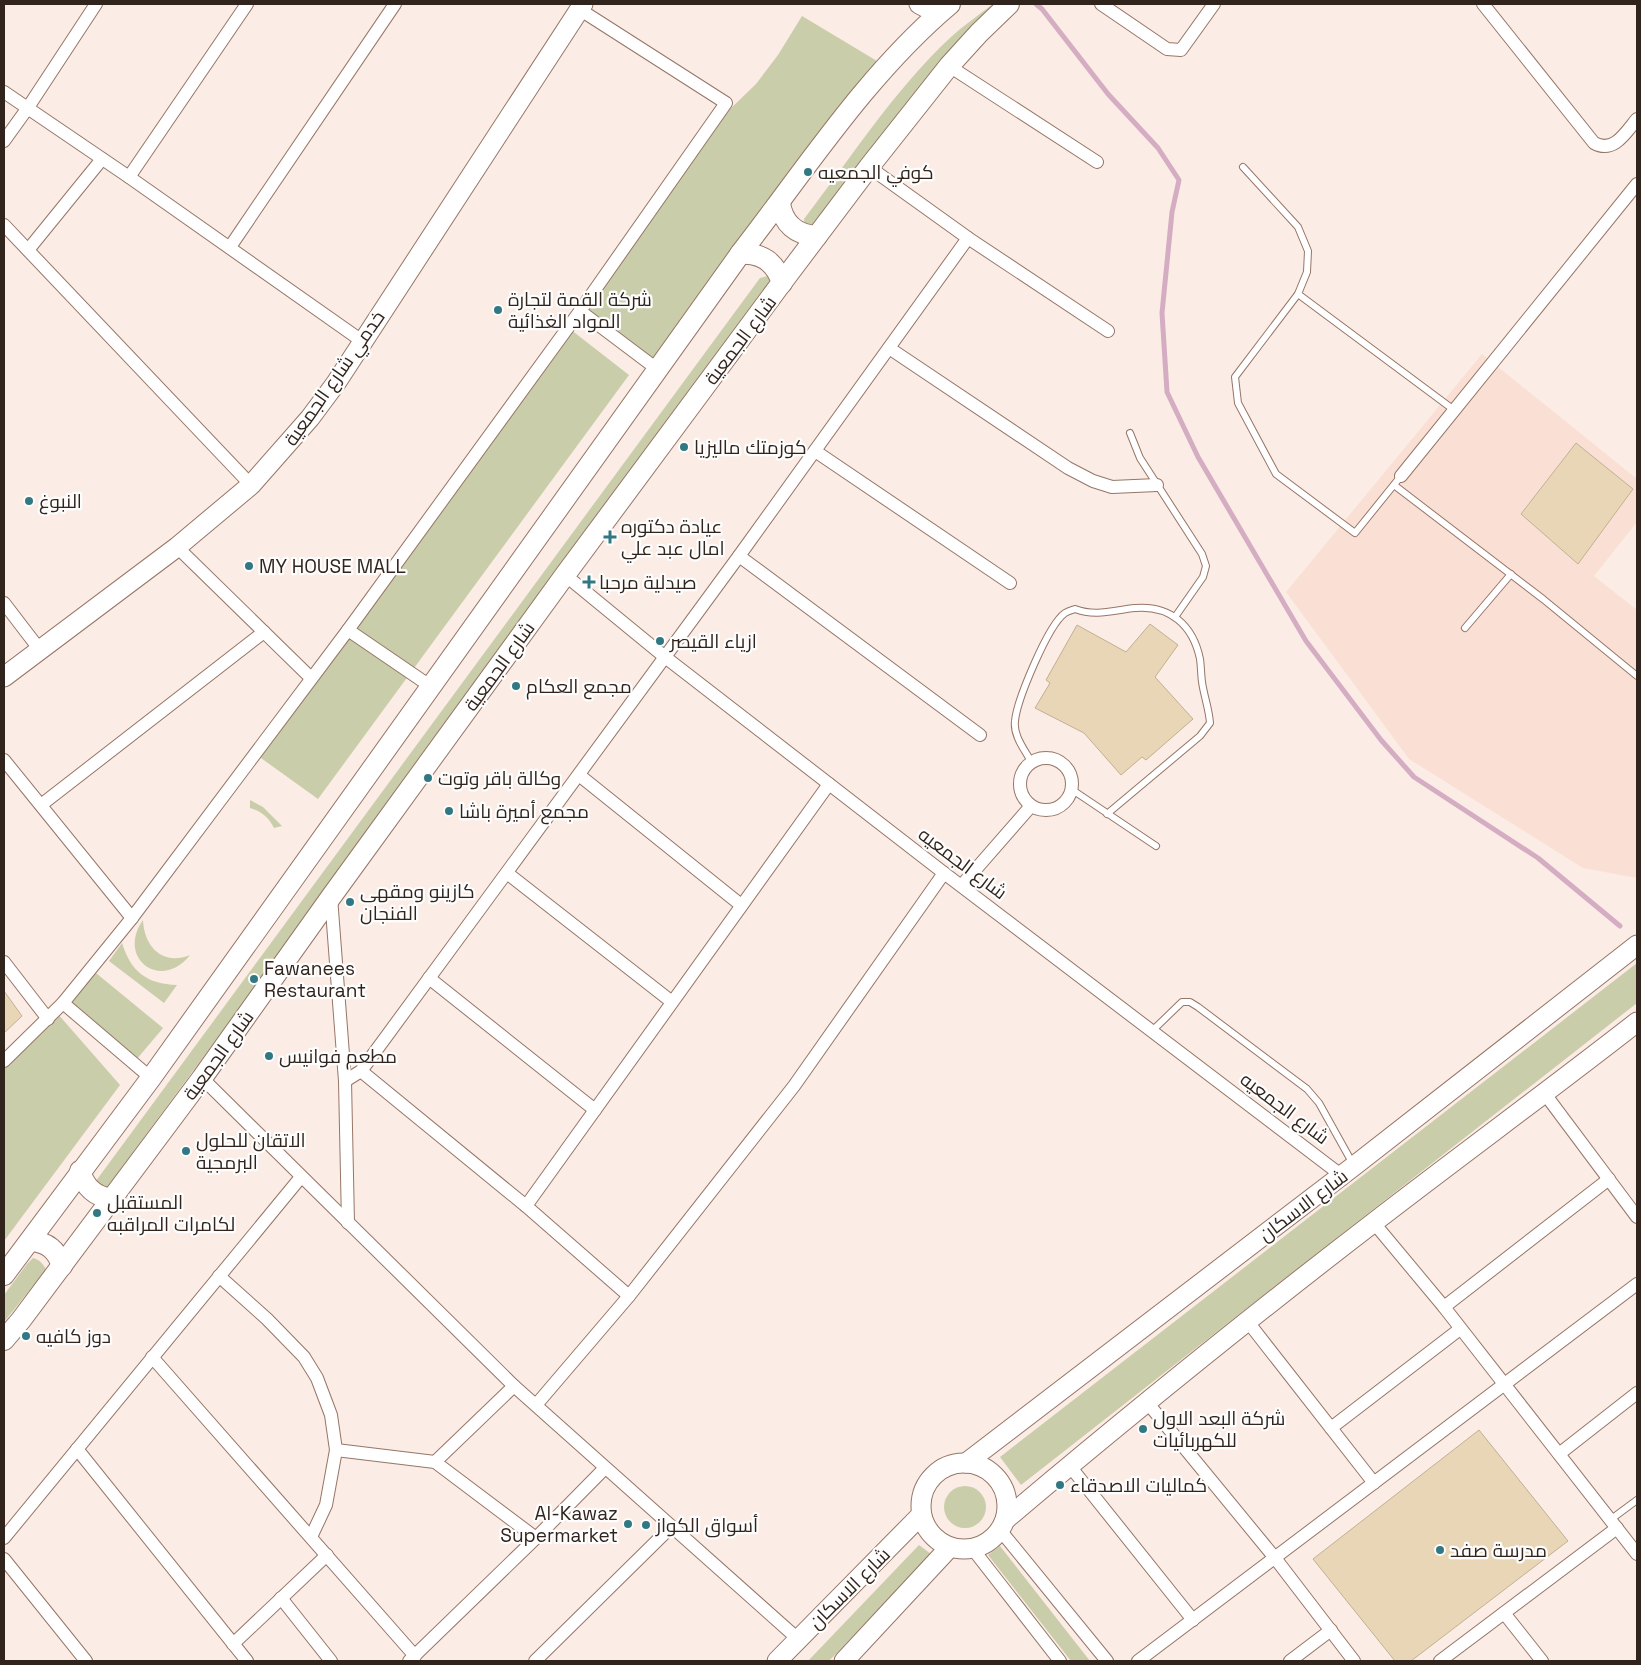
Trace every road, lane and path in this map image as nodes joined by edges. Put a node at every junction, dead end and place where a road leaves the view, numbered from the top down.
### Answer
1 (96, 4) edge
2 (247, 4) edge
3 (395, 4) edge
4 (918, 4) edge
5 (1009, 4) edge
6 (1102, 4) edge
7 (1214, 4) edge
8 (1483, 4) edge
9 (581, 7) edge
10 (944, 9) edge
11 (949, 66) junction
12 (4, 92) edge
13 (27, 109) junction
14 (1637, 118) edge
15 (4, 141) edge
16 (102, 158) junction
17 (1097, 162) dead end
18 (869, 167) junction
19 (1243, 167) dead end
20 (129, 177) junction
21 (1637, 184) edge
22 (780, 203) junction
23 (4, 224) edge
24 (817, 236) junction
25 (968, 238) junction
26 (230, 248) junction
27 (28, 250) junction
28 (740, 254) junction
29 (782, 283) junction
30 (1298, 294) junction
31 (580, 311) junction
32 (1108, 331) dead end
33 (362, 341) junction
34 (889, 348) junction
35 (657, 369) junction
36 (1454, 410) junction
37 (1130, 433) dead end
38 (815, 451) junction
39 (1398, 480) junction
40 (251, 485) junction
41 (1157, 485) junction
42 (177, 546) junction
43 (739, 556) junction
44 (1511, 574) junction
45 (565, 575) junction
46 (1010, 583) dead end
47 (4, 604) edge
48 (1175, 616) junction
49 (1465, 628) dead end
50 (348, 630) junction
51 (264, 632) junction
52 (40, 650) junction
53 (665, 657) junction
54 (1637, 676) edge
55 (4, 677) edge
56 (311, 678) junction
57 (430, 686) junction
58 (980, 735) dead end
59 (4, 760) edge
60 (1032, 763) junction
61 (579, 776) junction
62 (829, 784) junction
63 (1071, 789) junction
64 (41, 805) junction
65 (1031, 806) junction
66 (1107, 814) junction
67 (1156, 846) dead end
68 (507, 873) junction
69 (944, 873) junction
70 (962, 885) junction
71 (331, 897) junction
72 (741, 906) junction
73 (132, 918) junction
74 (1637, 945) edge
75 (4, 962) edge
76 (430, 978) junction
77 (672, 1002) junction
78 (63, 1003) junction
79 (48, 1018) junction
80 (1637, 1022) edge
81 (1152, 1031) junction
82 (4, 1061) edge
83 (361, 1071) junction
84 (151, 1078) junction
85 (202, 1078) junction
86 (345, 1081) junction
87 (1545, 1094) junction
88 (595, 1110) junction
89 (1347, 1170) junction
90 (80, 1171) junction
91 (301, 1177) junction
92 (1609, 1179) junction
93 (111, 1198) junction
94 (526, 1206) junction
95 (1635, 1209) edge
96 (348, 1223) junction
97 (1374, 1223) junction
98 (31, 1241) junction
99 (62, 1266) junction
100 (4, 1275) edge
101 (219, 1276) junction
102 (1637, 1284) edge
103 (629, 1296) junction
104 (1444, 1307) junction
105 (1248, 1322) junction
106 (1460, 1329) junction
107 (4, 1340) edge
108 (152, 1357) junction
109 (1504, 1385) junction
110 (514, 1386) junction
111 (1637, 1393) edge
112 (1146, 1401) junction
113 (536, 1406) junction
114 (1331, 1428) junction
115 (77, 1449) junction
116 (336, 1450) junction
117 (1559, 1454) junction
118 (435, 1462) junction
119 (966, 1463) junction
120 (1069, 1465) junction
121 (606, 1468) junction
122 (1374, 1483) junction
123 (1637, 1500) edge
124 (921, 1514) junction
125 (1614, 1524) junction
126 (1002, 1525) junction
127 (672, 1527) junction
128 (311, 1537) junction
129 (4, 1538) edge
130 (536, 1538) junction
131 (950, 1547) junction
132 (972, 1548) junction
133 (1637, 1554) edge
134 (326, 1556) junction
135 (1275, 1558) junction
136 (4, 1559) edge
137 (281, 1598) junction
138 (1504, 1613) junction
139 (1193, 1620) junction
140 (1331, 1630) junction
141 (798, 1639) junction
142 (233, 1644) junction
143 (412, 1659) edge
144 (86, 1661) edge
145 (247, 1661) edge
146 (331, 1661) edge
147 (535, 1661) edge
148 (777, 1661) edge
149 (844, 1661) edge
150 (1060, 1661) edge
151 (1107, 1661) edge
152 (1138, 1661) edge
153 (1290, 1661) edge
154 (1354, 1661) edge
155 (1440, 1661) edge
156 (1542, 1661) edge

1 - 13 street
2 - 20 street
3 - 26 street
4 - 10 main road
5 - 11 main road, شارع الجمعية
6 - 7 street
8 - 14 street
9 - 31 street
9 - 33 main road, خدمي شارع الجمعية
10 - 22 main road
11 - 17 street
11 - 18 main road, شارع الجمعية
12 - 13 street
13 - 15 street
13 - 16 street
16 - 20 street
16 - 27 street
18 - 24 main road, شارع الجمعية
18 - 25 street
19 - 30 lane
20 - 26 street
21 - 36 street
22 - 24 main road
22 - 28 main road
23 - 27 street
24 - 29 main road, شارع الجمعية
25 - 32 street
25 - 34 street
26 - 33 street
27 - 40 street
28 - 29 main road
28 - 35 main road
29 - 45 main road, شارع الجمعية
30 - 36 lane
30 - 39 lane
31 - 35 street
31 - 50 street
33 - 40 main road, خدمي شارع الجمعية
34 - 38 street
34 - 41 street
35 - 57 main road
36 - 39 street
37 - 41 lane
38 - 43 street
38 - 46 street
39 - 44 lane
40 - 42 main road, خدمي شارع الجمعية
41 - 48 lane
42 - 51 street
42 - 52 main road, خدمي شارع الجمعية
43 - 53 street
43 - 58 street
44 - 49 lane
44 - 54 lane
45 - 53 street, شارع الجمعيه
45 - 71 main road, شارع الجمعية
47 - 52 street
48 - 60 lane
48 - 66 lane
50 - 56 street
50 - 57 street
51 - 56 street
51 - 64 street
52 - 55 main road, خدمي شارع الجمعية
53 - 61 street
53 - 62 street, شارع الجمعيه
56 - 73 street
57 - 84 main road
59 - 64 street
60 - 63 street
60 - 65 street
61 - 68 street
61 - 72 street
62 - 69 street, شارع الجمعيه
62 - 72 street
63 - 65 street
63 - 66 lane
64 - 73 street
65 - 70 street
66 - 67 lane
68 - 76 street
68 - 77 street
69 - 70 street, شارع الجمعيه
69 - 103 street
70 - 81 street, شارع الجمعيه
71 - 85 main road, شارع الجمعية
71 - 86 street
72 - 77 street
73 - 78 street
74 - 89 main road, شارع الاسكان
75 - 79 street
76 - 83 street
76 - 88 street
77 - 88 street
78 - 79 street
78 - 84 street
79 - 82 street
80 - 87 main road
81 - 89 street, شارع الجمعيه
81 - 89 lane
83 - 86 street
83 - 94 street
84 - 90 main road
85 - 91 street
85 - 93 main road, شارع الجمعية
86 - 96 street
87 - 92 street
87 - 97 main road
88 - 94 street
89 - 119 main road, شارع الاسكان
90 - 93 main road
90 - 98 main road
91 - 96 street
91 - 101 street
92 - 95 street
92 - 104 street
93 - 99 main road, شارع الجمعية
94 - 103 street
96 - 110 street
97 - 104 street
97 - 105 main road
98 - 99 main road
98 - 100 main road
99 - 107 main road, شارع الجمعية
101 - 108 street
101 - 116 street
102 - 109 street
103 - 113 street
104 - 106 street
105 - 112 main road
105 - 114 street
106 - 109 street
106 - 114 street
108 - 115 street
108 - 128 street
109 - 117 street
109 - 122 street
110 - 113 street
110 - 118 street
111 - 117 street
112 - 120 main road
112 - 135 street
113 - 121 street
114 - 122 street
115 - 129 street
115 - 142 street
116 - 118 street
116 - 128 street
117 - 125 street
118 - 130 street
119 - 124 main road
119 - 126 main road
120 - 126 main road
120 - 139 street
121 - 127 street
121 - 130 street
122 - 135 street
123 - 125 lane
124 - 131 main road
124 - 141 main road, شارع الاسكان
125 - 133 street
125 - 138 street
126 - 132 main road
126 - 151 street
127 - 141 street
127 - 147 street
128 - 134 street
130 - 143 street
131 - 132 main road
131 - 149 main road
132 - 150 street
134 - 137 street
134 - 143 street
135 - 139 street
135 - 140 street
136 - 144 street
137 - 142 street
137 - 146 street
138 - 155 street
138 - 156 street
139 - 152 street
140 - 153 street
140 - 154 street
141 - 148 main road, شارع الاسكان
142 - 145 street

